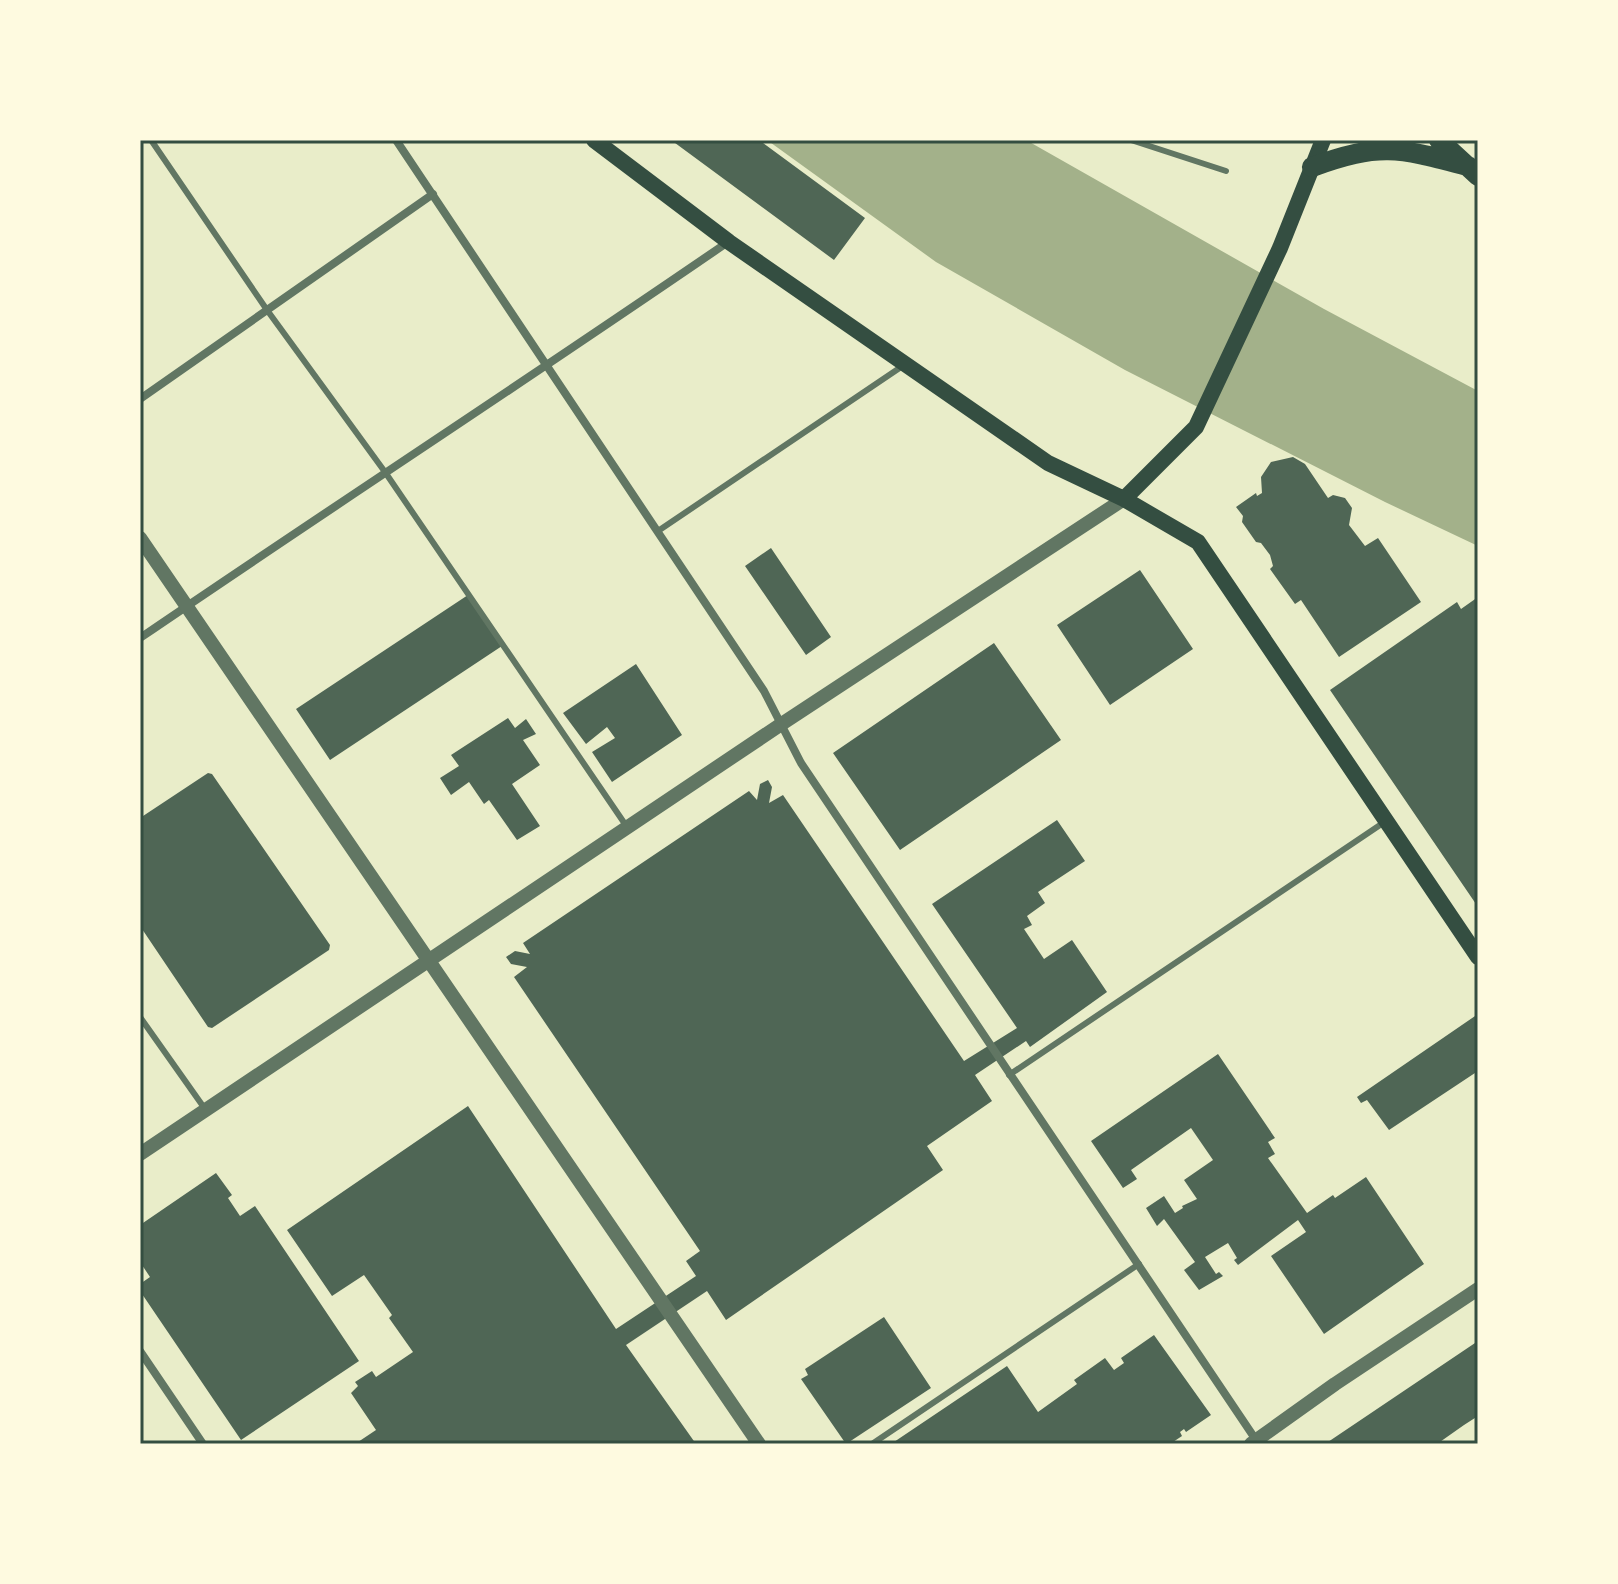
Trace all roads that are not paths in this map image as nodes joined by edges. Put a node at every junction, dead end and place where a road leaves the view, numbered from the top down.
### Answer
1 (151, 140) edge
2 (396, 140) edge
3 (594, 140) edge
4 (1131, 140) edge
5 (1323, 140) edge
6 (1439, 140) edge
7 (1312, 167) junction
8 (1226, 171) dead end
9 (1473, 171) edge
10 (433, 194) junction
11 (729, 242) junction
12 (267, 310) junction
13 (905, 365) junction
14 (548, 366) junction
15 (140, 399) edge
16 (385, 472) junction
17 (1124, 499) junction
18 (658, 531) junction
19 (140, 538) edge
20 (187, 606) junction
21 (140, 638) edge
22 (780, 725) junction
23 (1386, 821) junction
24 (627, 827) junction
25 (1478, 957) edge
26 (429, 961) junction
27 (140, 1017) edge
28 (1009, 1075) junction
29 (205, 1110) junction
30 (140, 1154) edge
31 (1139, 1264) junction
32 (1478, 1289) edge
33 (140, 1351) edge
34 (1255, 1443) edge
35 (203, 1444) edge
36 (759, 1444) edge
37 (872, 1444) edge

1 - 12 lane
2 - 10 street
3 - 11 main road
4 - 8 lane
5 - 7 main road
6 - 9 main road
7 - 9 main road
7 - 17 main road
10 - 12 street
10 - 14 street
11 - 13 main road
11 - 14 street
12 - 15 street
12 - 16 lane
13 - 17 main road
13 - 18 lane
14 - 16 street
14 - 18 street
16 - 20 street
16 - 24 lane
17 - 22 street
17 - 23 main road
18 - 22 street
19 - 20 street
20 - 21 street
20 - 26 street
22 - 24 street
22 - 28 street
23 - 25 main road
23 - 28 lane
24 - 26 street
26 - 29 street
26 - 36 street
27 - 29 lane
28 - 31 street
29 - 30 street
31 - 34 street
31 - 37 lane
32 - 34 street
33 - 35 street

